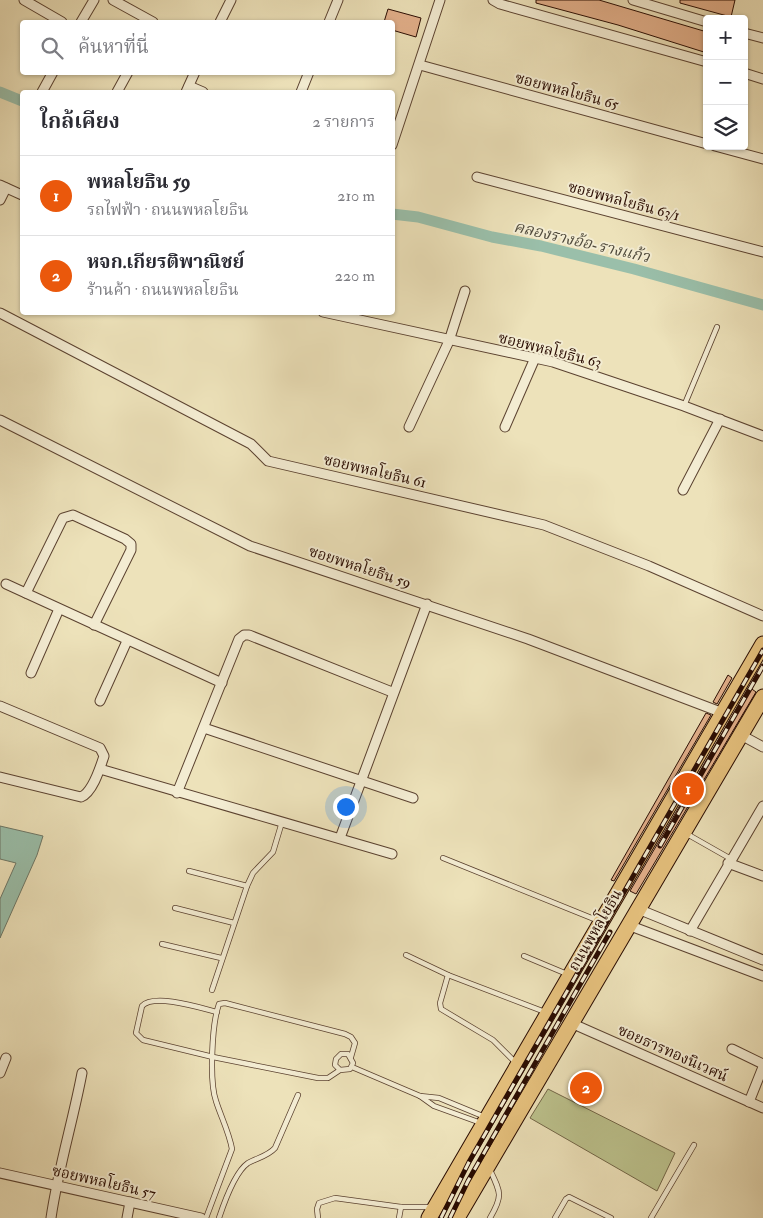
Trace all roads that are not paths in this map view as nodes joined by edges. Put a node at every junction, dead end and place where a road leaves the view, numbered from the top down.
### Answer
1 (24, 0) edge
2 (94, 0) edge
3 (113, 0) edge
4 (232, 0) edge
5 (338, 0) edge
6 (440, 0) edge
7 (493, 0) edge
8 (633, 0) edge
9 (59, 20) edge
10 (82, 20) edge
11 (149, 20) edge
12 (221, 20) edge
13 (330, 20) edge
14 (703, 21) edge
15 (748, 34) edge
16 (763, 38) edge
17 (703, 61) edge
18 (420, 65) junction
19 (748, 74) edge
20 (51, 75) edge
21 (126, 75) edge
22 (194, 75) edge
23 (308, 75) edge
24 (763, 79) edge
25 (188, 89) edge
26 (43, 90) edge
27 (117, 90) edge
28 (302, 90) edge
29 (395, 136) edge
30 (703, 143) edge
31 (729, 150) edge
32 (763, 160) edge
33 (478, 177) dead end
34 (3, 186) edge
35 (20, 194) edge
36 (0, 200) edge
37 (763, 252) edge
38 (465, 290) dead end
39 (0, 313) edge
40 (336, 315) edge
41 (717, 327) dead end
42 (449, 341) junction
43 (535, 358) junction
44 (684, 406) junction
45 (720, 419) junction
46 (0, 420) edge
47 (409, 427) dead end
48 (505, 427) dead end
49 (763, 436) edge
50 (683, 490) dead end
51 (6, 584) dead end
52 (26, 593) junction
53 (426, 604) junction
54 (59, 609) junction
55 (763, 616) edge
56 (94, 625) junction
57 (127, 642) junction
58 (763, 644) edge
59 (31, 673) dead end
60 (222, 684) junction
61 (392, 692) junction
62 (763, 697) edge
63 (100, 702) dead end
64 (0, 706) edge
65 (722, 713) junction
66 (204, 728) junction
67 (741, 735) junction
68 (763, 747) edge
69 (100, 770) junction
70 (0, 776) edge
71 (361, 780) junction
72 (177, 793) junction
73 (413, 798) dead end
74 (763, 806) edge
75 (282, 822) junction
76 (684, 832) junction
77 (340, 838) junction
78 (392, 854) dead end
79 (443, 858) dead end
80 (729, 861) junction
81 (189, 871) dead end
82 (763, 876) edge
83 (247, 886) junction
84 (175, 908) dead end
85 (638, 909) junction
86 (600, 922) junction
87 (234, 923) junction
88 (628, 925) junction
89 (690, 931) junction
90 (162, 944) dead end
91 (406, 955) dead end
92 (524, 956) dead end
93 (221, 958) junction
94 (763, 960) edge
95 (569, 974) junction
96 (448, 975) junction
97 (763, 976) edge
98 (212, 990) dead end
99 (217, 1012) junction
100 (547, 1013) junction
101 (571, 1023) junction
102 (732, 1049) dead end
103 (213, 1057) junction
104 (351, 1057) junction
105 (6, 1058) dead end
106 (517, 1064) junction
107 (763, 1066) edge
108 (352, 1067) junction
109 (340, 1070) junction
110 (0, 1073) edge
111 (82, 1073) dead end
112 (298, 1095) dead end
113 (420, 1096) junction
114 (749, 1102) junction
115 (763, 1108) edge
116 (485, 1121) junction
117 (694, 1145) dead end
118 (487, 1164) junction
119 (0, 1173) edge
120 (56, 1184) junction
121 (130, 1202) junction
122 (402, 1207) junction
123 (432, 1213) edge
124 (51, 1218) edge
125 (127, 1218) edge
126 (201, 1218) edge
127 (206, 1218) edge
128 (219, 1218) edge
129 (318, 1218) edge
130 (398, 1218) edge
131 (457, 1218) edge
132 (490, 1218) edge
133 (555, 1218) edge
134 (611, 1218) edge
135 (651, 1218) edge

1 - 9 street
2 - 10 street
3 - 11 street
4 - 12 street
5 - 13 street
6 - 18 street
7 - 17 street
8 - 14 street
15 - 16 street
18 - 29 street
18 - 30 street, ซอยพหลโยธิน 65
19 - 24 street
20 - 26 street
21 - 27 street
22 - 25 street
23 - 28 street
31 - 32 street
33 - 37 street, ซอยพหลโยธิน 63/1
34 - 35 street
34 - 36 street
38 - 42 street
39 - 55 street, ซอยพหลโยธิน 61
40 - 42 street, ซอยพหลโยธิน 63
41 - 44 lane
42 - 43 street, ซอยพหลโยธิน 63
42 - 47 street
43 - 44 street, ซอยพหลโยธิน 63
43 - 48 street
44 - 45 street, ซอยพหลโยธิน 63
45 - 49 street, ซอยพหลโยธิน 63
45 - 50 street
46 - 53 street, ซอยพหลโยธิน 59
51 - 52 street
52 - 54 street
52 - 56 street
53 - 61 street
53 - 65 street, ซอยพหลโยธิน 59
54 - 56 street
54 - 59 street
56 - 57 street
57 - 60 street
57 - 63 street
58 - 65 main road, ถนนพหลโยธิน
60 - 61 street
60 - 66 street
61 - 71 street
62 - 67 main road, ถนนพหลโยธิน
64 - 69 street
65 - 86 main road, ถนนพหลโยธิน
66 - 71 street
66 - 72 street
67 - 68 street
67 - 76 main road, ถนนพหลโยธิน
69 - 70 street
69 - 72 street
71 - 73 street
71 - 77 street
72 - 75 street
74 - 80 street
75 - 77 street
75 - 83 lane
76 - 80 lane
76 - 85 main road, ถนนพหลโยธิน
77 - 78 street
79 - 86 lane
80 - 82 street
80 - 89 street
81 - 83 lane
83 - 87 lane
84 - 87 lane
85 - 88 main road, ถนนพหลโยธิน
85 - 89 street
86 - 95 main road, ถนนพหลโยธิน
87 - 93 lane
88 - 97 street
88 - 101 main road, ถนนพหลโยธิน
89 - 94 street
90 - 93 lane
91 - 96 lane
92 - 95 lane
93 - 98 lane
95 - 100 main road, ถนนพหลโยธิน
96 - 100 lane
96 - 106 lane
99 - 103 lane
99 - 103 lane
99 - 104 lane
100 - 106 main road, ถนนพหลโยธิน
101 - 114 street, ซอยธารทองนิเวศน์
101 - 118 main road, ถนนพหลโยธิน
102 - 107 street
103 - 109 lane
103 - 127 lane
104 - 108 lane
104 - 109 lane
105 - 110 street
106 - 116 main road, ถนนพหลโยธิน
107 - 114 street
108 - 109 lane
108 - 113 lane
111 - 120 street
112 - 128 lane
113 - 116 lane
113 - 116 lane
114 - 115 street, ซอยธารทองนิเวศน์
116 - 123 main road, ถนนพหลโยธิน
117 - 135 lane
118 - 131 main road, ถนนพหลโยธิน
118 - 132 lane
119 - 120 street, ซอยพหลโยธิน 57
120 - 121 street, ซอยพหลโยธิน 57
120 - 124 street
121 - 125 street
121 - 126 street, ซอยพหลโยธิน 57
122 - 123 lane
122 - 129 lane
122 - 130 lane
133 - 134 lane

